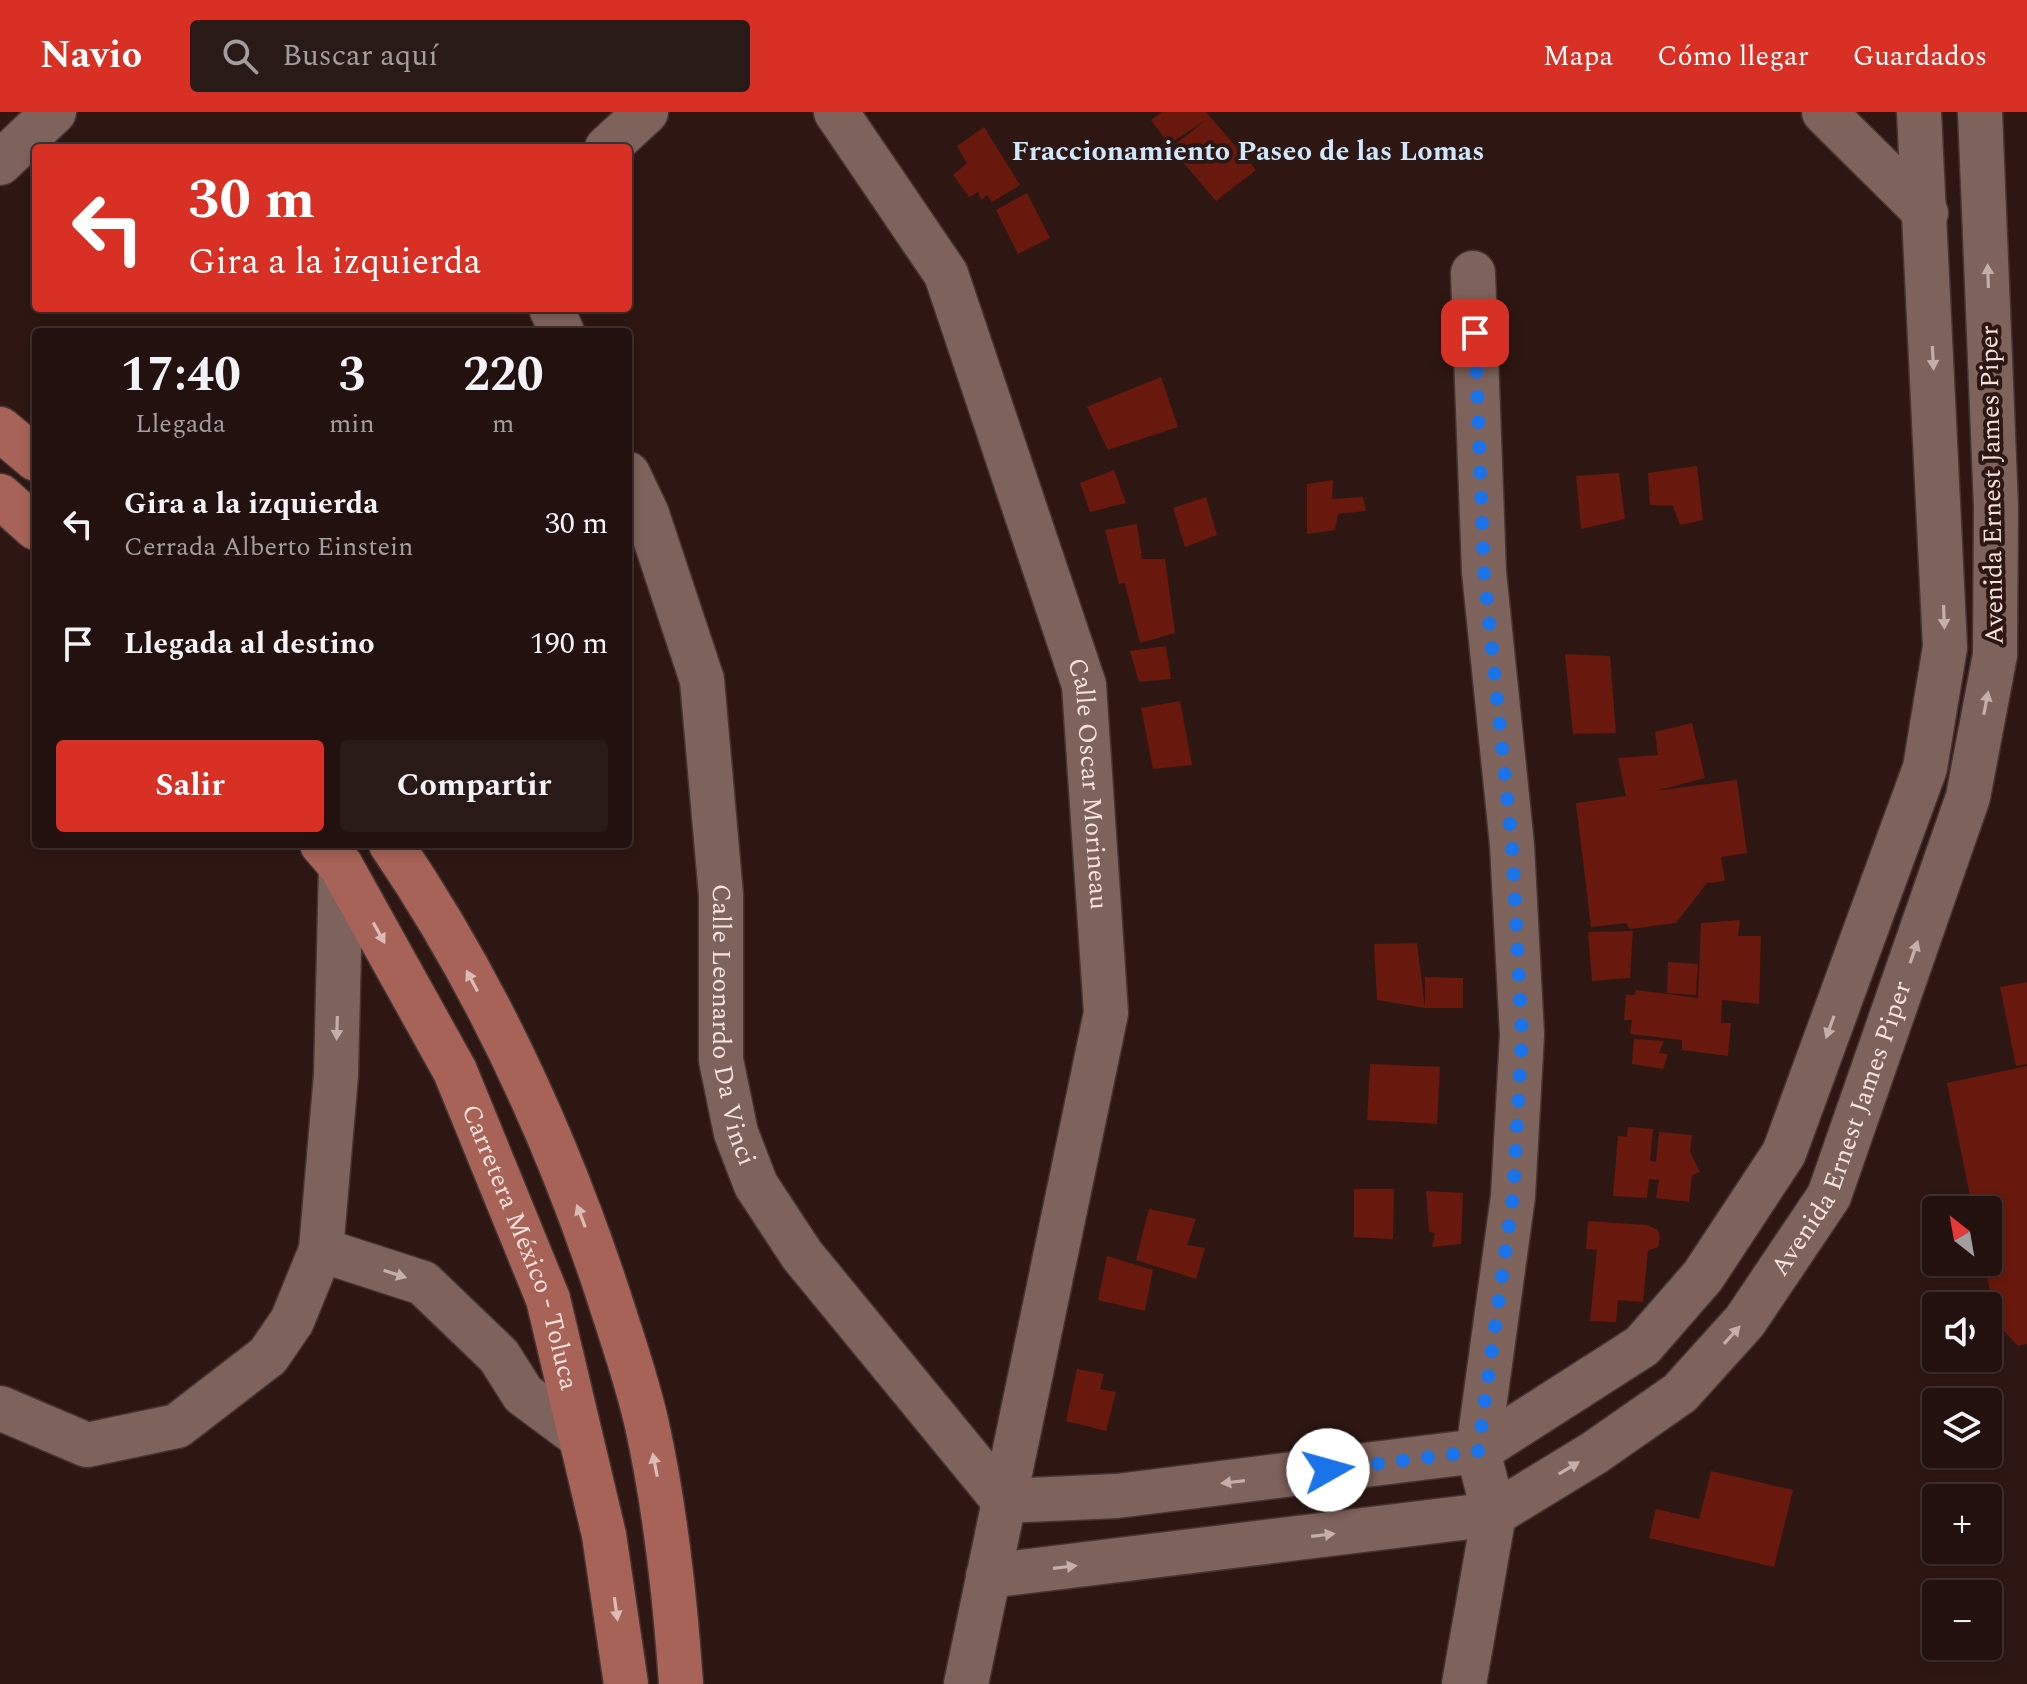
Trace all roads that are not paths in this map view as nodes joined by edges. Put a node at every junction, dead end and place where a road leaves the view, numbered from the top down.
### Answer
1 (54, 112) edge
2 (646, 112) edge
3 (836, 112) edge
4 (1824, 112) edge
5 (1919, 112) edge
6 (1980, 112) edge
7 (611, 144) edge
8 (0, 163) edge
9 (1926, 213) junction
10 (1473, 273) dead end
11 (0, 429) edge
12 (32, 456) edge
13 (632, 482) edge
14 (0, 496) edge
15 (32, 524) edge
16 (394, 848) edge
17 (332, 855) edge
18 (321, 1250) junction
19 (0, 1408) edge
20 (578, 1435) junction
21 (1478, 1451) junction
22 (1004, 1501) junction
23 (1494, 1514) junction
24 (988, 1576) junction
25 (626, 1684) edge
26 (681, 1684) edge
27 (966, 1684) edge
28 (1464, 1684) edge

1 - 8 street
2 - 7 street
3 - 22 street, Calle Oscar Morineau
4 - 9 street
5 - 9 street, Avenida Ernest James Piper
23 -> 6 street, Avenida Ernest James Piper
9 -> 21 street, Avenida Ernest James Piper
10 - 21 street
11 - 12 main road
13 - 22 street, Calle Leonardo Da Vinci
14 - 15 main road
26 -> 16 main road
17 -> 18 street
17 -> 20 main road, Carretera México - Toluca
18 - 19 street
18 -> 20 street
20 -> 25 main road, Carretera México - Toluca
21 -> 22 street, Avenida Ernest James Piper
21 - 23 street
22 - 24 street, Calle Oscar Morineau
24 -> 23 street, Avenida Ernest James Piper
23 - 28 street
24 - 27 street, Calle Oscar Morineau

